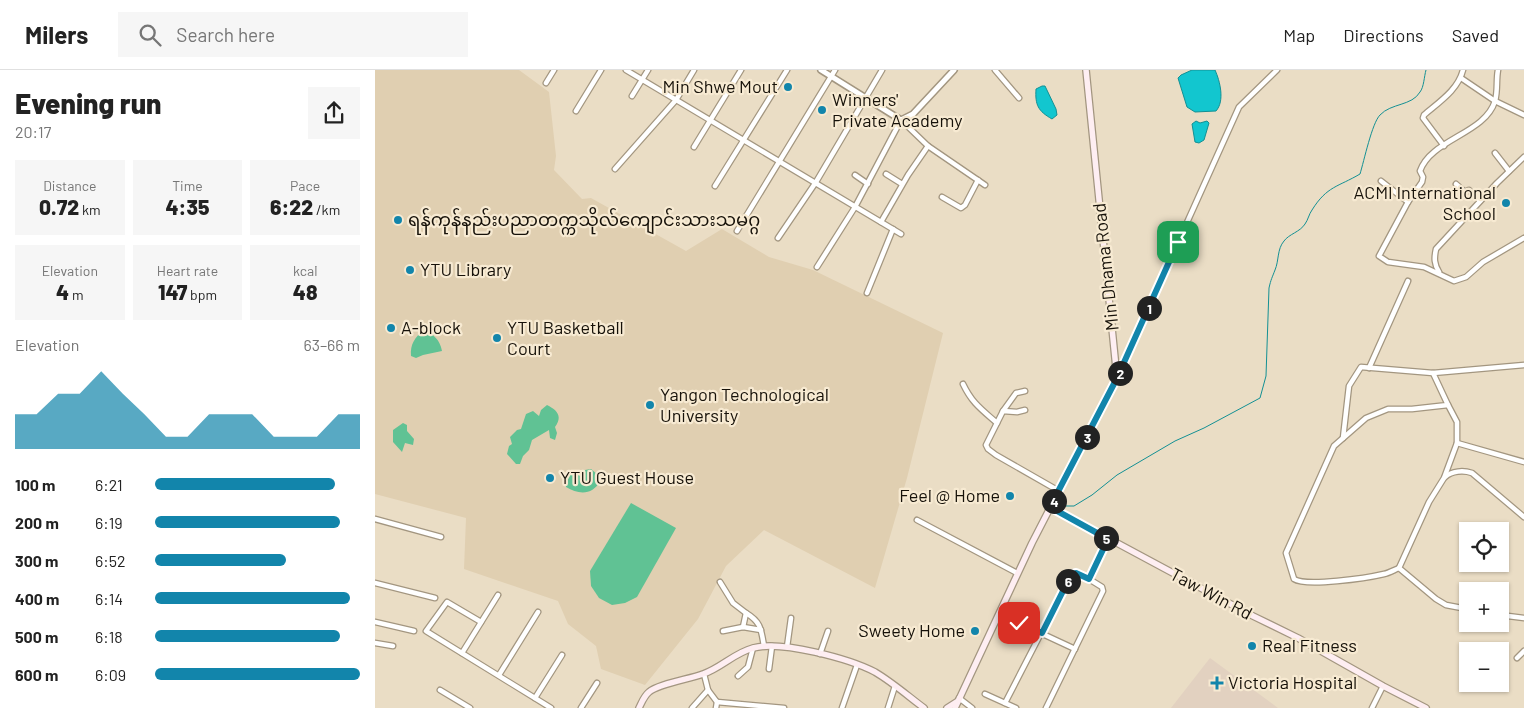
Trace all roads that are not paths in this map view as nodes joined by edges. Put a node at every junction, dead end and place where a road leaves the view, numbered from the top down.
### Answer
1 (554, 70) edge
2 (601, 70) edge
3 (626, 70) edge
4 (647, 70) edge
5 (694, 70) edge
6 (741, 70) edge
7 (787, 70) edge
8 (821, 70) edge
9 (835, 70) edge
10 (882, 70) edge
11 (954, 70) edge
12 (995, 70) edge
13 (1086, 70) edge
14 (1277, 70) edge
15 (1463, 70) edge
16 (1498, 70) edge
17 (831, 76) junction
18 (1461, 78) junction
19 (642, 80) junction
20 (546, 83) dead end
21 (632, 96) dead end
22 (866, 97) junction
23 (1019, 98) dead end
24 (676, 100) junction
25 (1495, 101) junction
26 (576, 111) dead end
27 (1524, 115) edge
28 (712, 120) junction
29 (901, 120) junction
30 (744, 140) junction
31 (928, 146) junction
32 (1444, 146) junction
33 (694, 147) dead end
34 (1495, 153) dead end
35 (1524, 156) edge
36 (780, 161) junction
37 (615, 169) dead end
38 (1509, 171) junction
39 (886, 174) dead end
40 (855, 176) dead end
41 (978, 180) junction
42 (1381, 181) dead end
43 (816, 182) junction
44 (868, 184) junction
45 (902, 184) junction
46 (1456, 184) dead end
47 (985, 185) dead end
48 (715, 186) dead end
49 (942, 197) dead end
50 (1480, 201) junction
51 (1409, 202) junction
52 (855, 206) junction
53 (881, 222) junction
54 (893, 229) junction
55 (737, 231) dead end
56 (901, 234) dead end
57 (777, 238) dead end
58 (1524, 238) edge
59 (817, 267) dead end
60 (1440, 273) junction
61 (1408, 281) dead end
62 (867, 293) dead end
63 (1524, 365) edge
64 (1369, 368) junction
65 (1433, 373) junction
66 (1117, 378) junction
67 (963, 384) dead end
68 (1025, 391) dead end
69 (1448, 405) junction
70 (1025, 410) dead end
71 (1003, 411) junction
72 (997, 423) junction
73 (1343, 438) junction
74 (1457, 443) junction
75 (1524, 462) edge
76 (1444, 478) junction
77 (1059, 491) junction
78 (1050, 507) junction
79 (1524, 517) edge
80 (375, 519) edge
81 (917, 520) dead end
82 (441, 537) dead end
83 (1108, 539) junction
84 (1399, 568) junction
85 (1017, 573) junction
86 (1089, 579) junction
87 (720, 582) dead end
88 (375, 583) edge
89 (498, 595) dead end
90 (435, 598) dead end
91 (1459, 607) edge
92 (538, 612) dead end
93 (745, 613) junction
94 (1509, 616) edge
95 (791, 618) dead end
96 (1524, 618) edge
97 (375, 622) edge
98 (481, 622) junction
99 (1019, 623) dead end
100 (743, 627) junction
101 (414, 630) dead end
102 (761, 630) junction
103 (723, 631) dead end
104 (828, 631) dead end
105 (1042, 633) junction
106 (375, 643) edge
107 (393, 646) dead end
108 (764, 646) junction
109 (771, 646) junction
110 (787, 647) junction
111 (753, 648) junction
112 (1075, 649) junction
113 (1524, 651) edge
114 (462, 653) junction
115 (821, 654) junction
116 (562, 656) dead end
117 (1517, 658) dead end
118 (857, 665) junction
119 (769, 669) dead end
120 (704, 674) junction
121 (499, 675) junction
122 (738, 676) dead end
123 (597, 683) dead end
124 (895, 686) junction
125 (1383, 686) junction
126 (440, 690) dead end
127 (708, 690) junction
128 (985, 694) dead end
129 (535, 698) junction
130 (959, 700) junction
131 (717, 702) junction
132 (1005, 703) junction
133 (470, 708) edge
134 (551, 708) edge
135 (581, 708) edge
136 (639, 708) edge
137 (692, 708) edge
138 (716, 708) edge
139 (775, 708) edge
140 (784, 708) edge
141 (842, 708) edge
142 (888, 708) edge
143 (924, 708) edge
144 (947, 708) edge
145 (955, 708) edge
146 (972, 708) edge
147 (1016, 708) edge
148 (1046, 708) edge
149 (1372, 708) edge
150 (1426, 708) edge

1 - 20 street
2 - 26 street
3 - 19 street
4 - 19 street
5 - 24 street
6 - 28 street
7 - 30 street
8 - 17 street
9 - 17 street
10 - 22 street
11 - 29 street
12 - 23 street
13 - 66 main road, Min Dhama Road
14 - 66 street
15 - 18 street
16 - 25 street
17 - 22 street
17 - 36 street
18 - 25 street
18 - 32 street
19 - 21 street
19 - 24 street
22 - 29 street
22 - 43 street
24 - 28 street
24 - 37 street
25 - 27 street
25 - 32 street
28 - 30 street
28 - 33 street
29 - 31 street
29 - 44 street
30 - 36 street
30 - 48 street
31 - 41 street
31 - 45 street
32 - 51 street
34 - 38 street
35 - 38 street
36 - 43 street
36 - 55 street
38 - 50 street
39 - 45 street
40 - 44 street
41 - 47 street
41 - 49 street
42 - 51 street
43 - 52 street
43 - 57 street
44 - 52 street
45 - 53 street
46 - 50 street
50 - 60 street
51 - 60 street
52 - 53 street
52 - 59 street
53 - 54 street
54 - 56 street
54 - 62 street
58 - 60 street
61 - 64 street
63 - 65 street
64 - 65 street
64 - 73 street
65 - 69 street
66 - 77 main road
67 - 72 street
68 - 71 street
69 - 73 street
69 - 74 street
70 - 71 street
71 - 72 street
72 - 77 street
73 - 84 street
74 - 75 street
74 - 76 street
76 - 79 street
76 - 84 street
77 - 78 main road
78 - 83 main road, Taw Win Rd
78 - 85 main road
80 - 82 street
81 - 85 street
83 - 86 street
83 - 125 main road, Taw Win Rd
84 - 91 street
85 - 130 main road
86 - 105 street
86 - 112 street
87 - 93 street
88 - 90 street
89 - 98 street
92 - 121 street
93 - 100 street
93 - 102 street
94 - 96 street
95 - 110 street
97 - 101 street
98 - 114 street
98 - 114 street
99 - 105 street
100 - 102 street
100 - 103 street
102 - 108 street
104 - 115 street
105 - 112 street
105 - 132 street
106 - 107 street
108 - 109 main road
108 - 111 main road
109 - 110 main road
109 - 119 street
110 - 115 main road
111 - 120 main road
111 - 122 street
112 - 148 street
113 - 117 street
114 - 121 street
115 - 118 main road
116 - 129 street
118 - 124 main road
118 - 141 street
120 - 127 street
120 - 136 main road
121 - 129 street
123 - 135 street
124 - 142 street
124 - 143 main road
125 - 149 street
125 - 150 main road, Taw Win Rd
126 - 133 street
127 - 131 street
127 - 137 street
128 - 132 street
129 - 134 street
130 - 144 main road
130 - 145 main road
130 - 146 street
131 - 138 street
131 - 139 street
132 - 147 street
139 - 140 street

